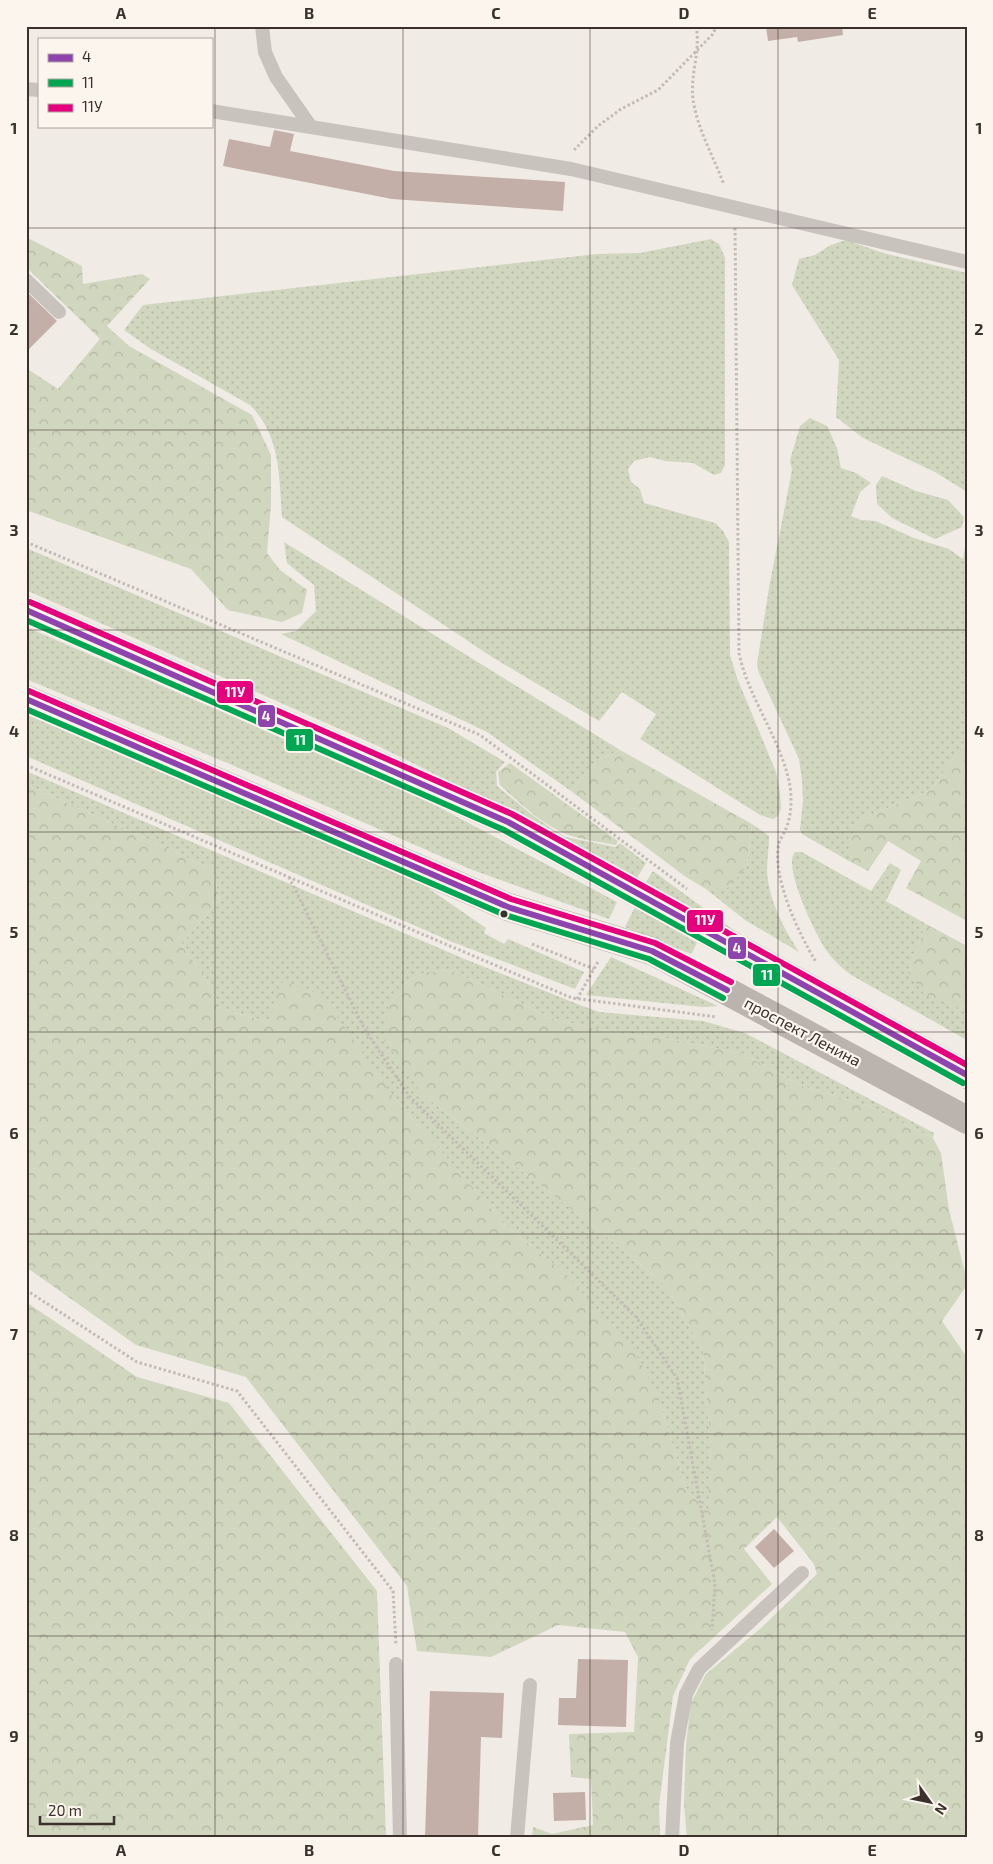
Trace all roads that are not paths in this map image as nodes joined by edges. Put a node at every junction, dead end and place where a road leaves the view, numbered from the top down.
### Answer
1 (262, 26) edge
2 (212, 111) edge
3 (311, 127) junction
4 (967, 262) edge
5 (26, 280) edge
6 (60, 312) dead end
7 (26, 610) edge
8 (26, 700) edge
9 (967, 1075) edge
10 (967, 1120) edge
11 (802, 1572) dead end
12 (396, 1664) road end
13 (530, 1685) dead end
14 (400, 1838) edge
15 (517, 1838) edge
16 (672, 1838) edge

1 - 3 lane
2 - 3 lane
3 - 4 lane
5 - 6 lane
7 - 9 street
8 - 10 street, проспект Ленина
11 - 16 lane
12 - 14 lane
13 - 15 lane

